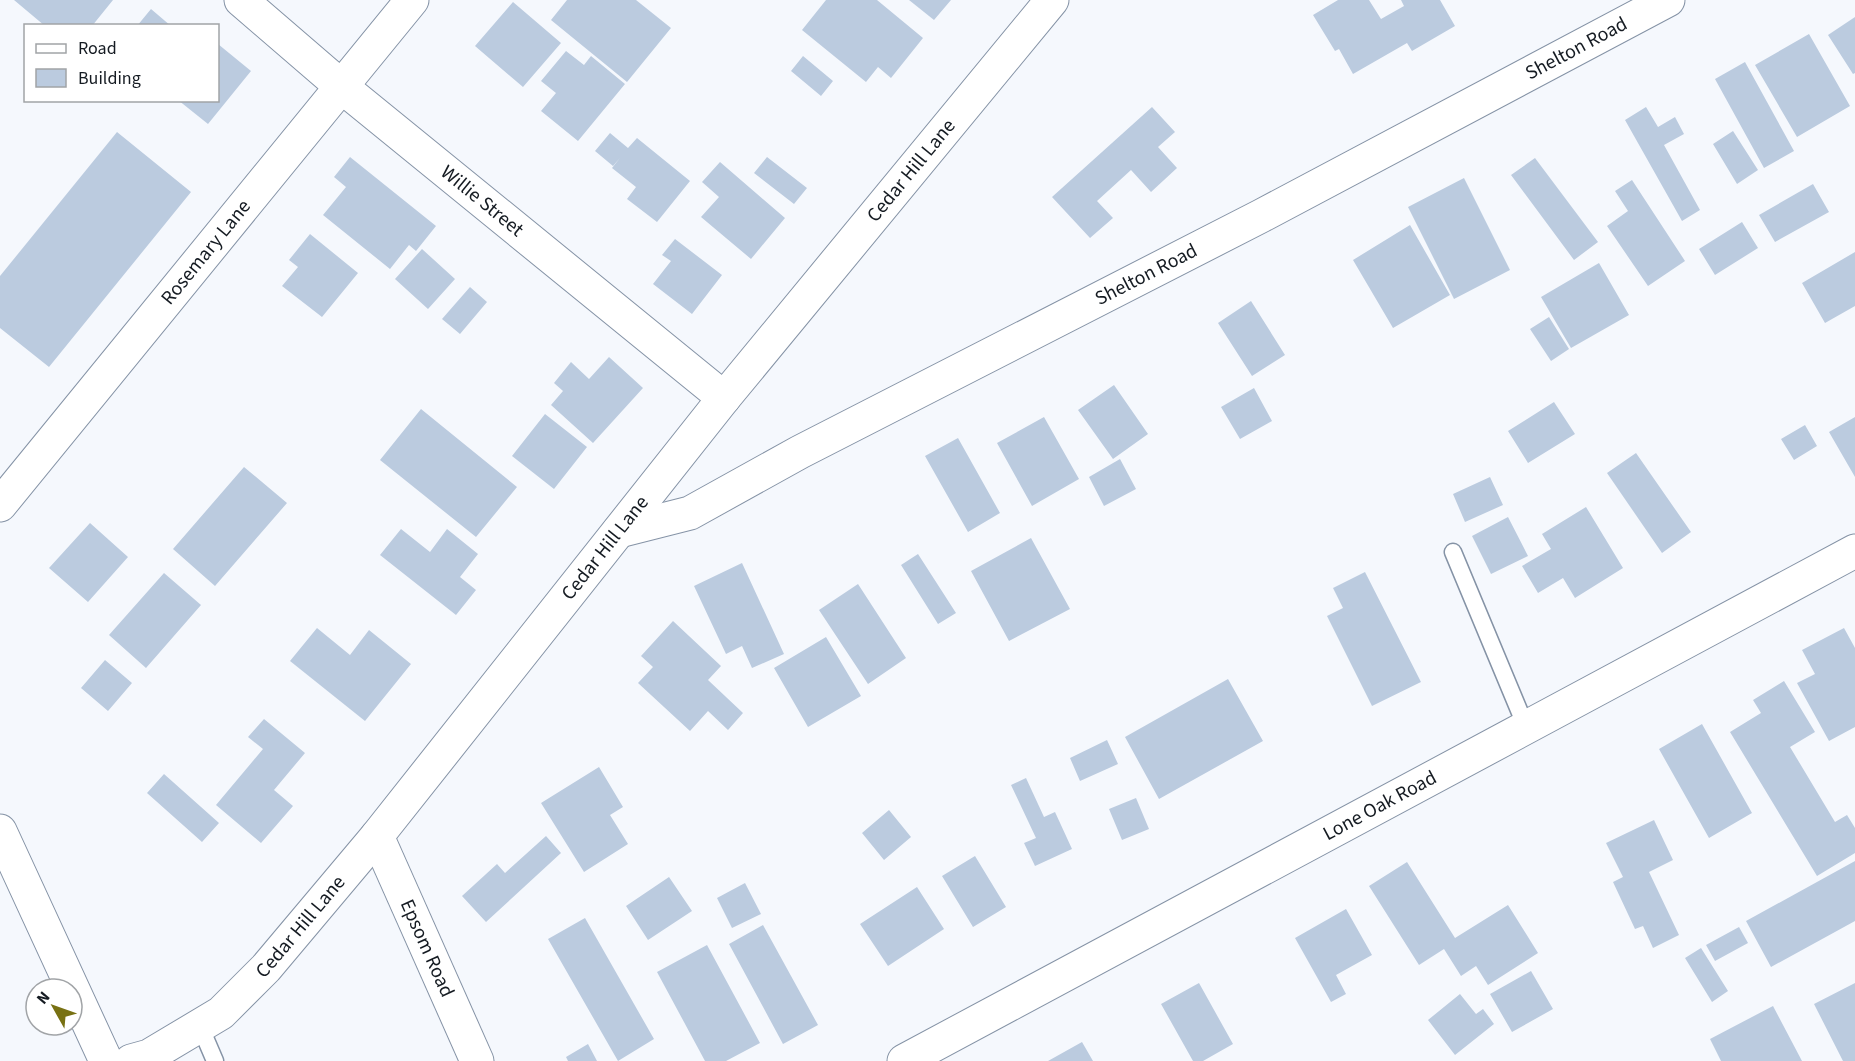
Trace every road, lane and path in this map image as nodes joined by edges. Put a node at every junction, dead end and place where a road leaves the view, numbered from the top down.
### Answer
1 (241, 0) edge
2 (412, 0) edge
3 (1052, 0) edge
4 (1668, 0) edge
5 (342, 87) junction
6 (724, 398) junction
7 (0, 506) edge
8 (619, 531) junction
9 (1855, 551) edge
10 (1454, 552) dead end
11 (1526, 727) junction
12 (0, 831) edge
13 (377, 836) junction
14 (200, 1026) junction
15 (106, 1061) edge
16 (130, 1061) edge
17 (215, 1061) edge
18 (477, 1061) edge
19 (903, 1061) edge

1 - 5 street, Willie Street
2 - 5 street, Rosemary Lane
3 - 6 street, Cedar Hill Lane
4 - 8 street, Shelton Road
5 - 6 street, Willie Street
5 - 7 street, Rosemary Lane
6 - 8 street, Cedar Hill Lane
8 - 13 street, Cedar Hill Lane
9 - 11 street, Lone Oak Road
10 - 11 lane
11 - 19 street, Lone Oak Road
12 - 15 street
13 - 14 street, Cedar Hill Lane
13 - 18 street, Epsom Road
14 - 16 street, Cedar Hill Lane
14 - 17 lane

